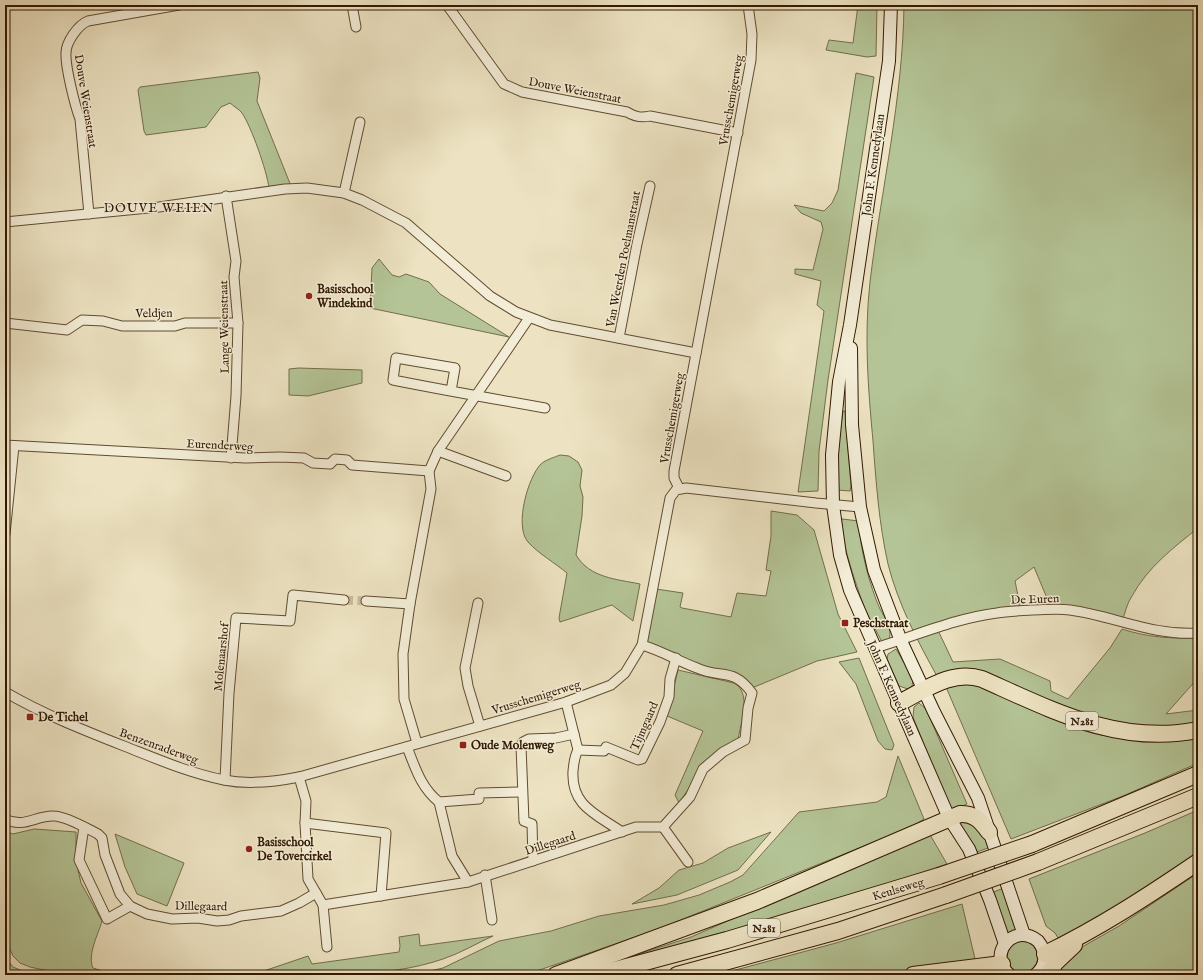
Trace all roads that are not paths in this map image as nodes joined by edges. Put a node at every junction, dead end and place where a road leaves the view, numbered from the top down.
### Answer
1 (179, 5) edge
2 (352, 5) edge
3 (447, 5) edge
4 (748, 5) edge
5 (891, 5) edge
6 (356, 27) dead end
7 (360, 122) dead end
8 (738, 133) junction
9 (650, 186) dead end
10 (344, 193) junction
11 (226, 196) junction
12 (89, 214) junction
13 (5, 222) edge
14 (529, 318) junction
15 (5, 323) edge
16 (238, 323) junction
17 (850, 325) junction
18 (620, 338) junction
19 (696, 353) junction
20 (451, 391) junction
21 (475, 396) junction
22 (545, 408) dead end
23 (10, 445) edge
24 (438, 451) junction
25 (231, 458) junction
26 (429, 471) junction
27 (506, 476) dead end
28 (679, 488) junction
29 (833, 505) junction
30 (860, 507) junction
31 (5, 534) edge
32 (344, 600) tunnel mouth
33 (366, 601) tunnel mouth
34 (478, 603) dead end
35 (410, 604) junction
36 (1198, 633) edge
37 (901, 640) junction
38 (642, 645) junction
39 (875, 648) junction
40 (676, 658) junction
41 (924, 691) junction
42 (5, 692) edge
43 (566, 702) junction
44 (899, 703) junction
45 (480, 726) junction
46 (1198, 730) edge
47 (574, 734) junction
48 (417, 743) junction
49 (407, 747) junction
50 (578, 750) junction
51 (1198, 774) edge
52 (299, 777) junction
53 (225, 780) junction
54 (521, 792) junction
55 (1198, 796) edge
56 (439, 802) junction
57 (949, 818) junction
58 (5, 819) edge
59 (305, 823) junction
60 (84, 827) junction
61 (663, 827) junction
62 (622, 832) junction
63 (989, 832) junction
64 (533, 861) junction
65 (688, 862) dead end
66 (1198, 862) edge
67 (485, 875) junction
68 (468, 882) junction
69 (316, 893) junction
70 (381, 896) junction
71 (323, 905) junction
72 (130, 906) junction
73 (492, 920) dead end
74 (1024, 935) junction
75 (1085, 935) junction
76 (1005, 944) junction
77 (327, 947) dead end
78 (1045, 954) junction
79 (1006, 970) edge
80 (951, 971) junction
81 (556, 975) edge
82 (588, 975) edge
83 (677, 975) edge
84 (913, 975) edge
85 (968, 975) edge
86 (1035, 975) edge
87 (1048, 975) edge

1 - 12 street, Douve Weienstraat
2 - 6 street
3 - 8 street, Douve Weienstraat
4 - 8 street, Vrusschemigerweg
5 - 17 street, John F. Kennedylaan
7 - 10 street
8 - 19 street, Vrusschemigerweg
9 - 18 street, Van Weerden Poelmanstraat
10 - 11 street, Van Weerden Poelmanstraat
10 - 14 street, Van Weerden Poelmanstraat
11 - 12 street, Van Weerden Poelmanstraat
11 - 16 street, Lange Weienstraat
12 - 13 street, Van Weerden Poelmanstraat
14 - 18 street, Van Weerden Poelmanstraat
14 - 21 street
15 - 16 street, Veldjen
16 - 25 street, Lange Weienstraat
17 - 29 street, John F. Kennedylaan
17 - 30 street, John F. Kennedylaan
18 - 19 street, Van Weerden Poelmanstraat
19 - 28 street, Vrusschemigerweg
20 - 20 street
20 - 21 street
21 - 22 street
21 - 24 street
23 - 25 street, Eurenderweg
23 - 31 street
24 - 26 street
24 - 27 street
25 - 26 street, Eurenderweg
26 - 35 street
28 - 29 street
28 - 38 street, Vrusschemigerweg
29 - 30 street
29 - 39 street, John F. Kennedylaan
30 - 37 street, John F. Kennedylaan
32 - 53 street, Molenaarshof
33 - 35 street
34 - 45 street, Vrusschemigerweg
35 - 48 street
36 - 37 street, De Euren
37 - 39 street, De Euren
37 - 41 street, John F. Kennedylaan
38 - 40 street
38 - 43 street, Vrusschemigerweg
39 - 44 street, John F. Kennedylaan
40 - 50 street, Tijmgaard
40 - 61 street
41 - 44 highway, N281
41 - 46 highway, N281
41 - 63 street, John F. Kennedylaan
42 - 53 street, Benzenraderweg
43 - 45 street, Vrusschemigerweg
43 - 47 street
44 - 57 street, John F. Kennedylaan
45 - 48 street, Vrusschemigerweg
47 - 50 street
47 - 54 street
48 - 49 street, Vrusschemigerweg
49 - 52 street, Benzenraderweg
49 - 56 street
50 - 62 street
51 - 82 highway, Keulseweg / N281, bridge
52 - 53 street, Benzenraderweg
52 - 59 street
54 - 56 street
54 - 64 street
55 - 83 highway, Keulseweg / N281, bridge
56 - 68 street
57 - 63 highway, N281
57 - 76 street, John F. Kennedylaan
57 - 81 highway, N281
58 - 60 street, Dillegaard
59 - 69 street
59 - 70 street
60 - 72 street, Dillegaard
60 - 72 street
61 - 62 street, Dillegaard
61 - 65 street
62 - 64 street, Dillegaard
63 - 74 street, John F. Kennedylaan
64 - 67 street, Dillegaard
66 - 75 highway
67 - 68 street, Dillegaard
67 - 73 street
68 - 70 street, Dillegaard
69 - 71 street
69 - 72 street, Dillegaard
70 - 71 street, Dillegaard
71 - 77 street
74 - 76 street
74 - 78 street
75 - 78 highway
75 - 87 highway
76 - 79 street
78 - 86 street
79 - 80 highway
80 - 84 highway
80 - 85 highway

